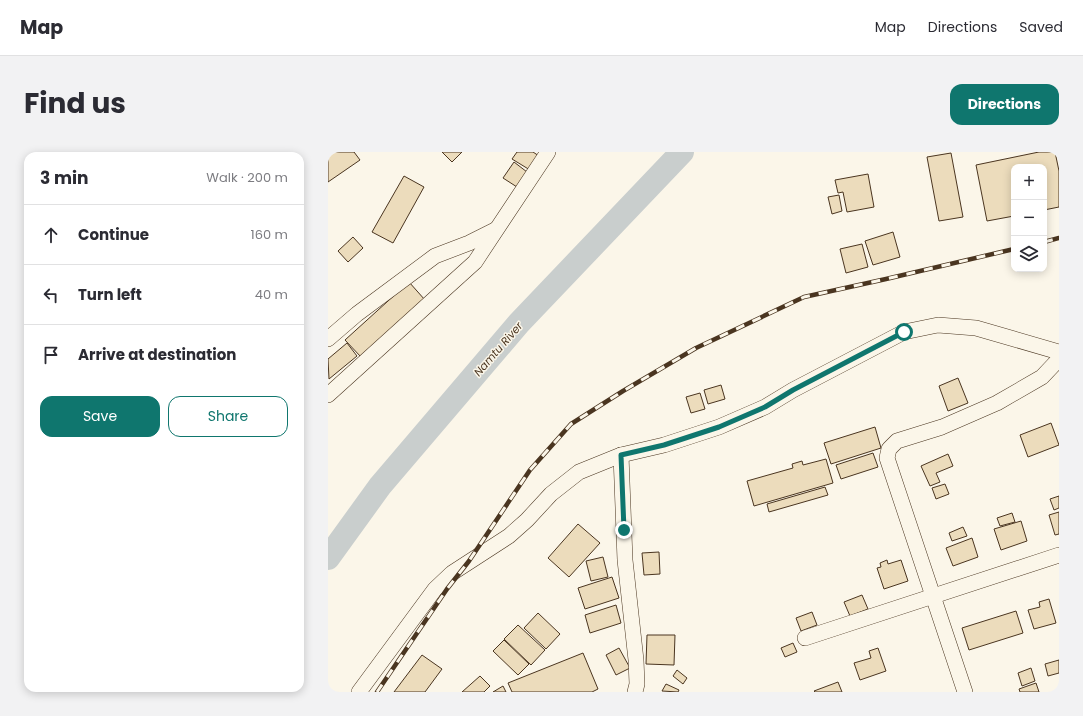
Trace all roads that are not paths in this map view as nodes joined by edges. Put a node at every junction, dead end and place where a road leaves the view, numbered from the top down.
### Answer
1 (548, 152) edge
2 (496, 230) junction
3 (328, 339) edge
4 (1059, 352) edge
5 (1059, 359) edge
6 (328, 395) edge
7 (621, 455) junction
8 (1059, 555) edge
9 (933, 596) junction
10 (805, 638) dead end
11 (359, 692) edge
12 (635, 692) edge
13 (965, 692) edge

1 - 2 street
2 - 3 street
2 - 6 street
4 - 7 street
5 - 9 street
7 - 11 street
7 - 12 street
8 - 9 street
9 - 10 street
9 - 13 street

